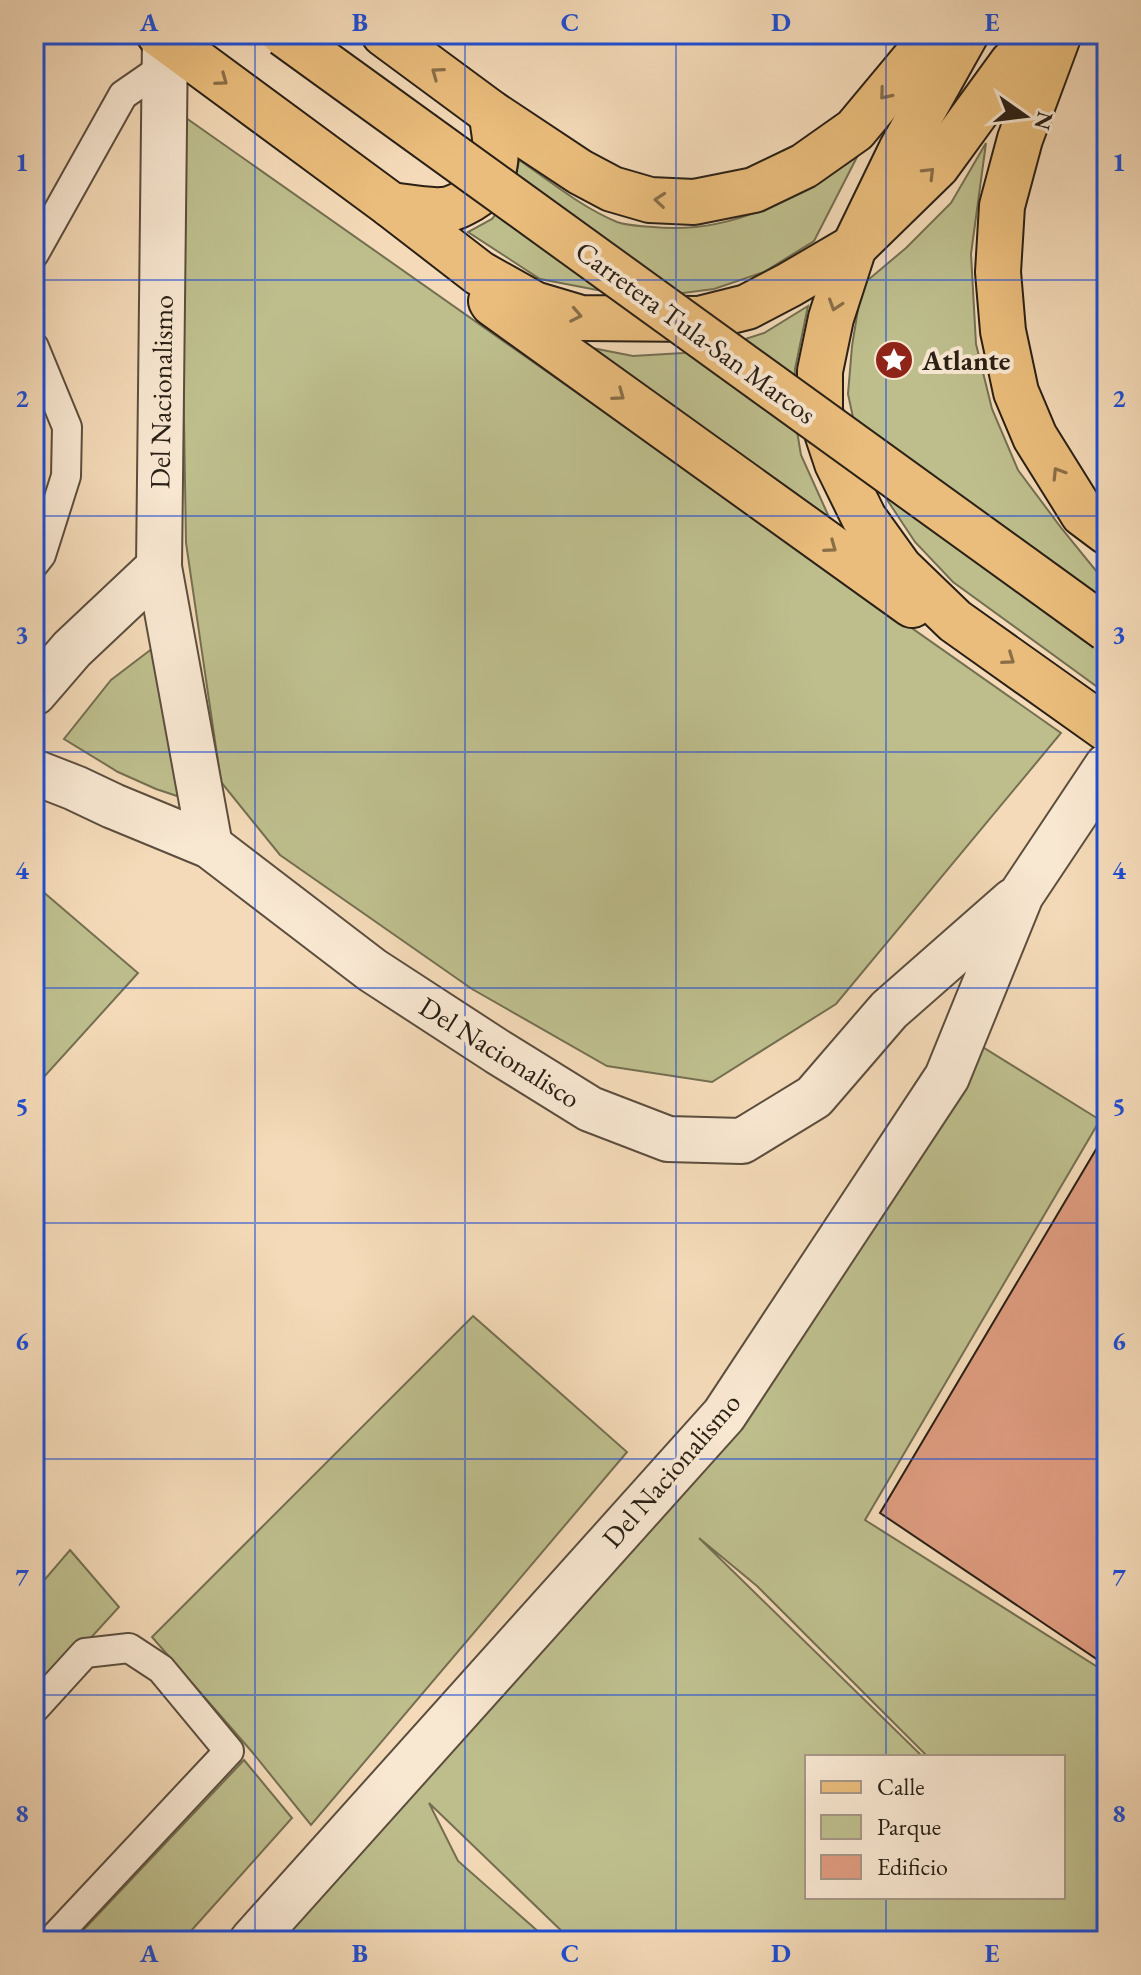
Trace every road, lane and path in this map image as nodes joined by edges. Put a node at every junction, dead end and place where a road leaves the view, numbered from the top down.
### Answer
1 (284, 34) edge
2 (384, 34) edge
3 (935, 34) edge
4 (966, 34) edge
5 (1040, 34) edge
6 (1059, 34) edge
7 (163, 46) edge
8 (491, 113) junction
9 (391, 205) junction
10 (854, 247) junction
11 (34, 254) edge
12 (479, 273) junction
13 (34, 347) edge
14 (1107, 532) edge
15 (34, 564) edge
16 (159, 567) junction
17 (955, 621) junction
18 (1107, 629) edge
19 (34, 693) edge
20 (1107, 729) edge
21 (1107, 766) edge
22 (34, 772) edge
23 (210, 846) junction
24 (1021, 895) junction
25 (34, 1709) edge
26 (51, 1941) edge
27 (252, 1941) edge

1 - 18 main road, Carretera Tula-San Marcos, bridge
8 -> 2 main road
3 -> 8 main road
4 - 10 main road
10 -> 5 main road
14 -> 6 main road
7 -> 9 main road
7 - 11 lane
7 - 16 street, Del Nacionalismo
8 - 9 main road
9 - 12 main road
12 -> 10 main road
10 -> 17 main road
12 -> 17 main road
13 - 15 lane
16 - 19 street
16 - 23 street
17 -> 20 main road
21 - 24 street
22 - 23 street, Del Nacionalisco
23 - 24 street, Del Nacionalisco
24 - 27 street, Del Nacionalismo
25 - 26 lane

